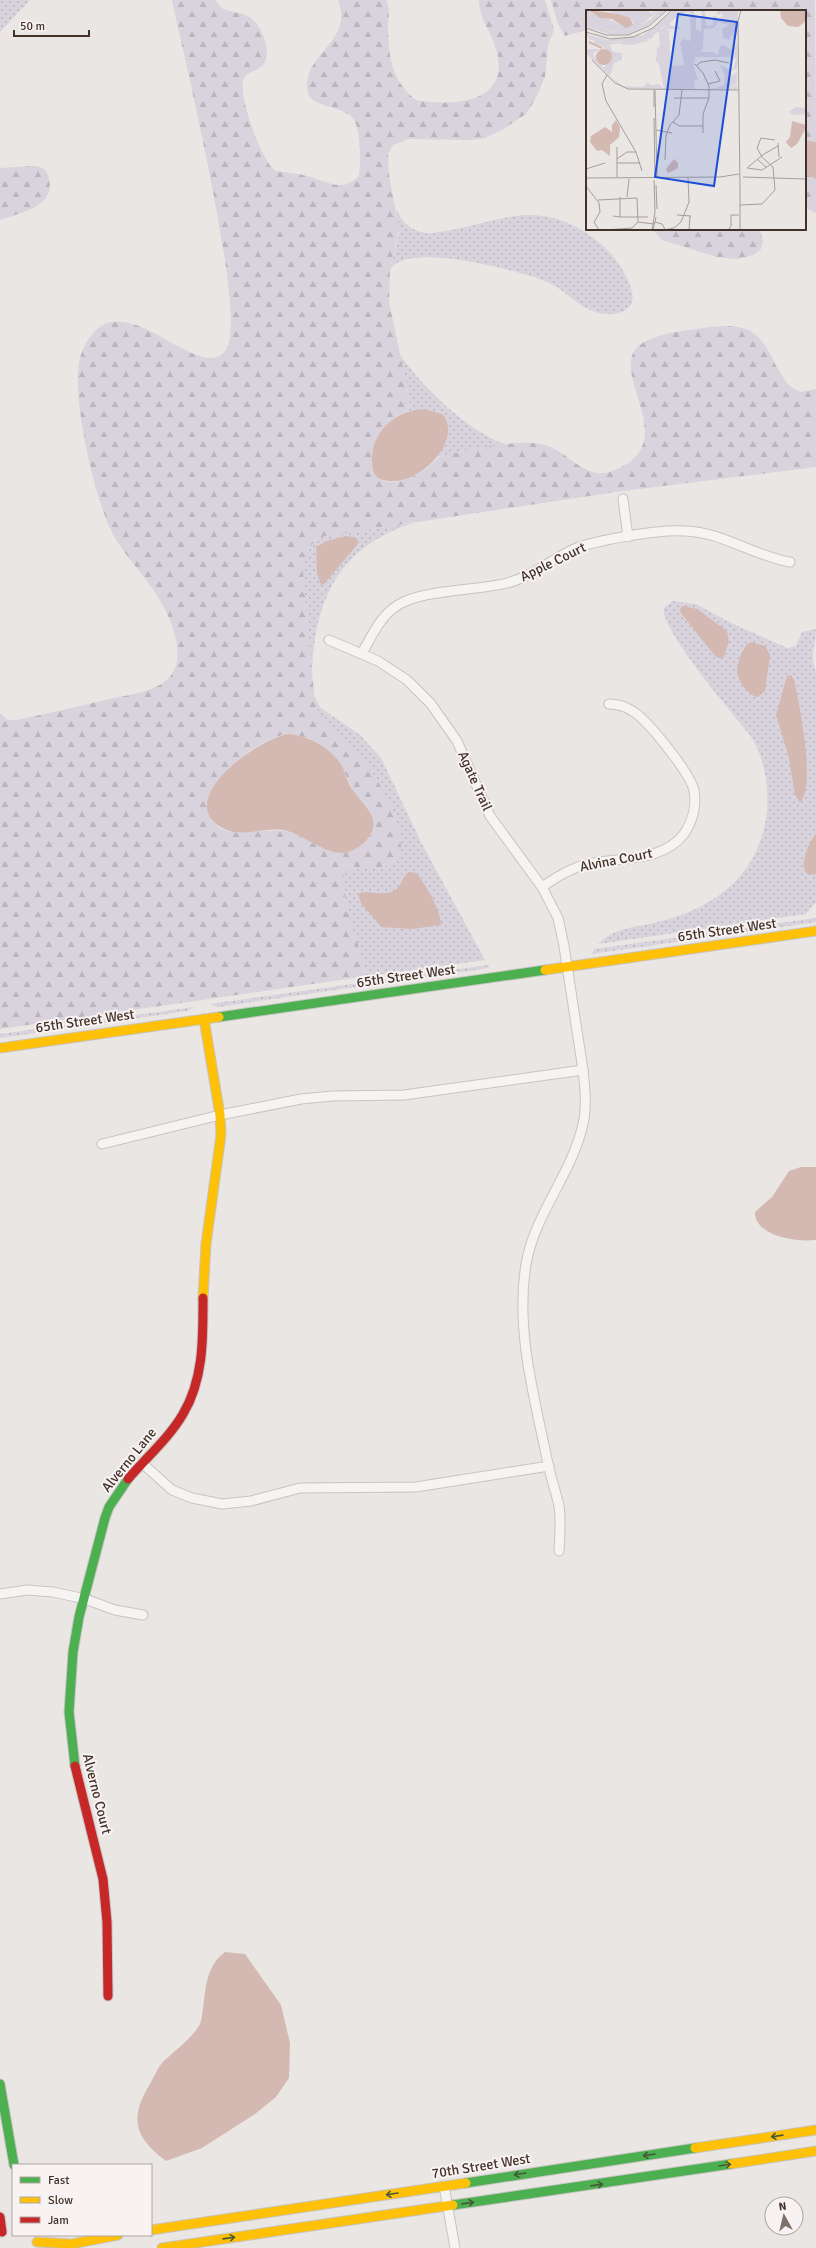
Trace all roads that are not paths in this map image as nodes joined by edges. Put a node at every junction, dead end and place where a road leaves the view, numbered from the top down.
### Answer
1 (623, 499) dead end
2 (628, 537) junction
3 (790, 562) dead end
4 (329, 640) dead end
5 (362, 653) junction
6 (609, 704) dead end
7 (542, 887) junction
8 (816, 931) edge
9 (567, 967) junction
10 (204, 1019) junction
11 (0, 1048) edge
12 (583, 1070) junction
13 (220, 1115) junction
14 (102, 1144) dead end
15 (142, 1463) junction
16 (549, 1466) junction
17 (559, 1551) dead end
18 (0, 1594) edge
19 (85, 1599) junction
20 (143, 1615) dead end
21 (108, 1996) dead end
22 (0, 2084) edge
23 (816, 2130) edge
24 (816, 2151) edge
25 (14, 2164) edge
26 (444, 2186) junction
27 (447, 2207) junction
28 (0, 2217) edge
29 (152, 2230) edge
30 (4, 2232) edge
31 (30, 2236) edge
32 (113, 2236) edge
33 (38, 2245) edge
34 (162, 2248) edge
35 (455, 2248) edge

1 - 2 street
2 - 3 street, Apple Court
2 - 5 street, Apple Court
4 - 5 street, Agate Trail
5 - 7 street, Agate Trail
6 - 7 street, Alvina Court
7 - 9 street, Agate Trail
8 - 9 street, 65th Street West
9 - 10 street, 65th Street West
9 - 12 street, Agate Trail
10 - 11 street, 65th Street West
10 - 13 street, Alverno Lane
12 - 13 street
12 - 16 street, Agate Trail
13 - 14 street
13 - 15 street, Alverno Lane
15 - 16 street
15 - 19 street, Alverno Lane
16 - 17 street, Agate Trail
18 - 19 street
19 - 20 street
19 - 21 street, Alverno Court
22 - 25 street
23 -> 26 street, 70th Street West
27 -> 24 street
26 - 27 street
26 -> 29 street, 70th Street West
34 -> 27 street
27 - 35 street
28 - 30 street
31 - 33 street
32 - 33 street

